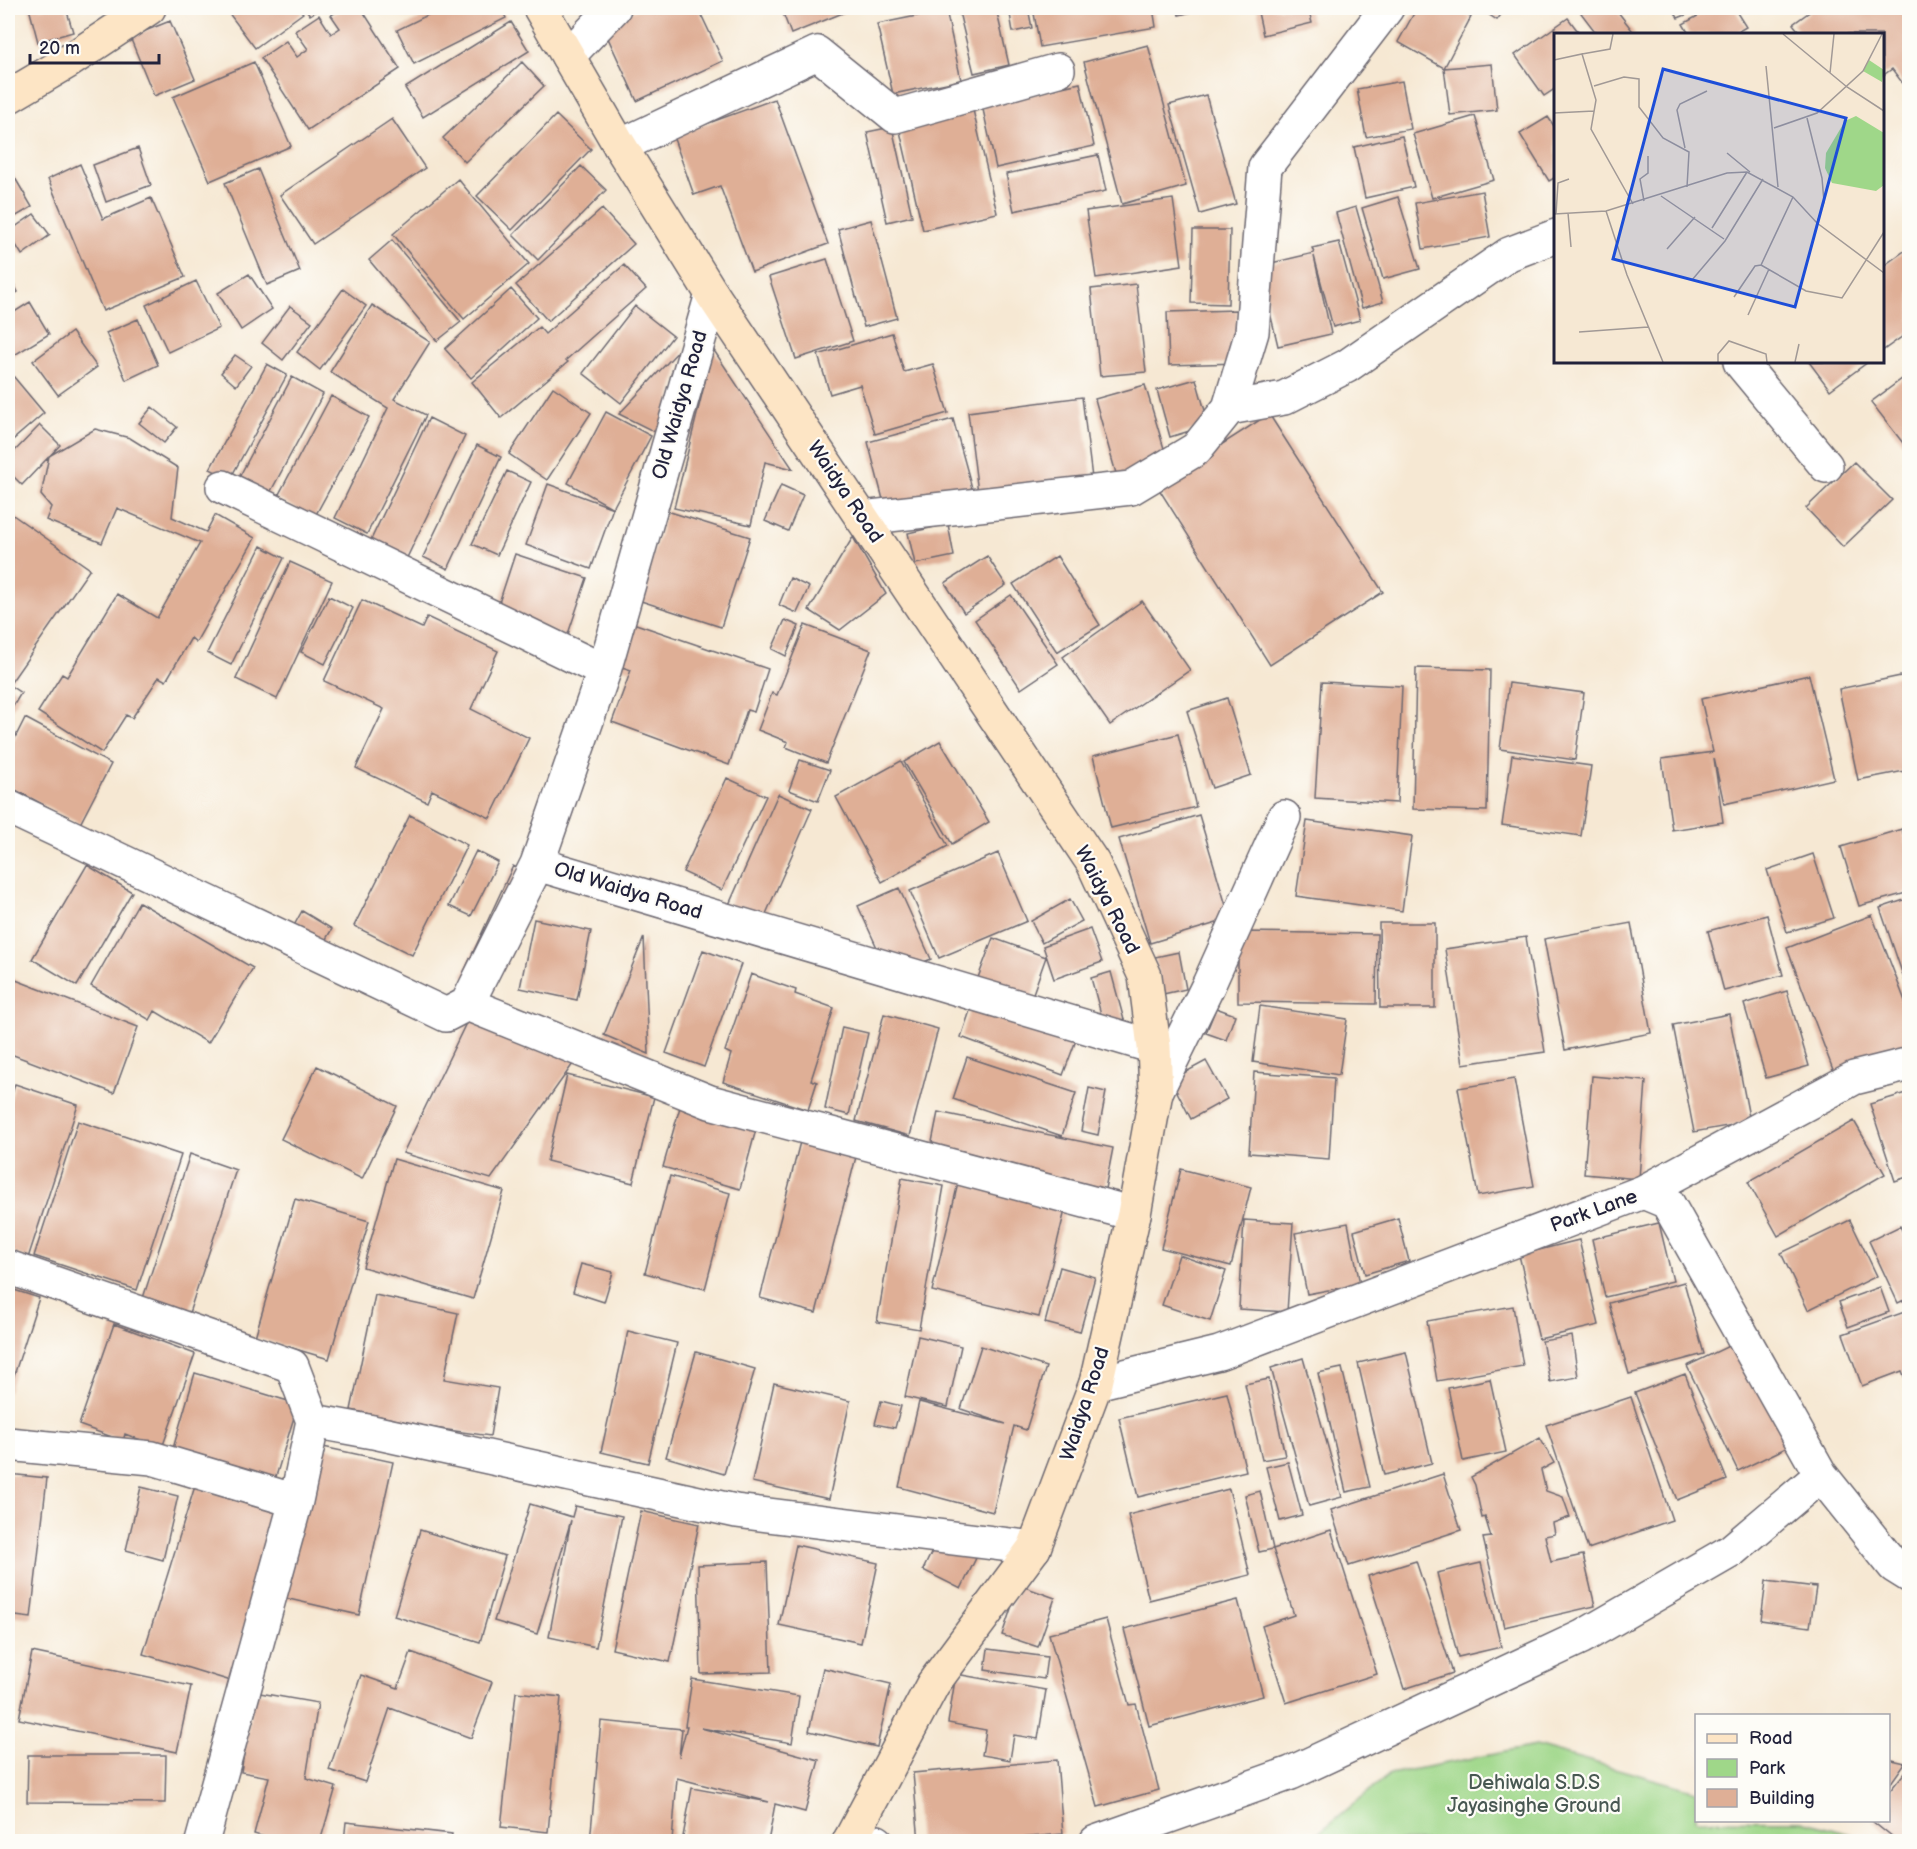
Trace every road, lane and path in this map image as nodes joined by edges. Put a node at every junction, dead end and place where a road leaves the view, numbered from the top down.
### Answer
1 (149, 8) edge
2 (540, 8) edge
3 (614, 8) edge
4 (1387, 8) edge
5 (568, 56) junction
6 (1058, 70) dead end
7 (8, 97) edge
8 (620, 146) junction
9 (1554, 237) edge
10 (712, 294) junction
11 (1741, 363) edge
12 (1229, 408) junction
13 (1826, 466) dead end
14 (223, 487) dead end
15 (862, 518) junction
16 (604, 671) junction
17 (8, 807) edge
18 (1284, 817) dead end
19 (537, 864) junction
20 (467, 1004) junction
21 (1154, 1047) junction
22 (1910, 1064) edge
23 (1156, 1092) junction
24 (1643, 1192) junction
25 (1134, 1214) junction
26 (8, 1267) edge
27 (1096, 1383) junction
28 (313, 1421) junction
29 (8, 1444) edge
30 (1821, 1475) junction
31 (296, 1501) junction
32 (1034, 1548) junction
33 (1910, 1576) edge
34 (859, 1841) edge
35 (202, 1842) edge
36 (1096, 1842) edge

1 - 7 street
2 - 5 street, Waidya Road
3 - 5 street
4 - 12 street
5 - 8 street, Waidya Road
6 - 8 street
8 - 10 street, Waidya Road
9 - 12 street
10 - 15 street, Waidya Road
10 - 16 street, Old Waidya Road
11 - 13 street
12 - 15 street
14 - 16 street
15 - 21 street, Waidya Road
16 - 19 street, Old Waidya Road
17 - 20 street
18 - 23 street
19 - 20 street
19 - 21 street, Old Waidya Road
20 - 25 street
21 - 23 street, Waidya Road
22 - 24 street
23 - 25 street, Waidya Road
24 - 27 street, Park Lane
24 - 30 street, Park Lane
25 - 27 street, Waidya Road
26 - 28 street
27 - 32 street, Waidya Road
28 - 31 street
28 - 32 street
29 - 31 street
30 - 33 street, Park Lane
30 - 36 street
31 - 35 street
32 - 34 street, Waidya Road

